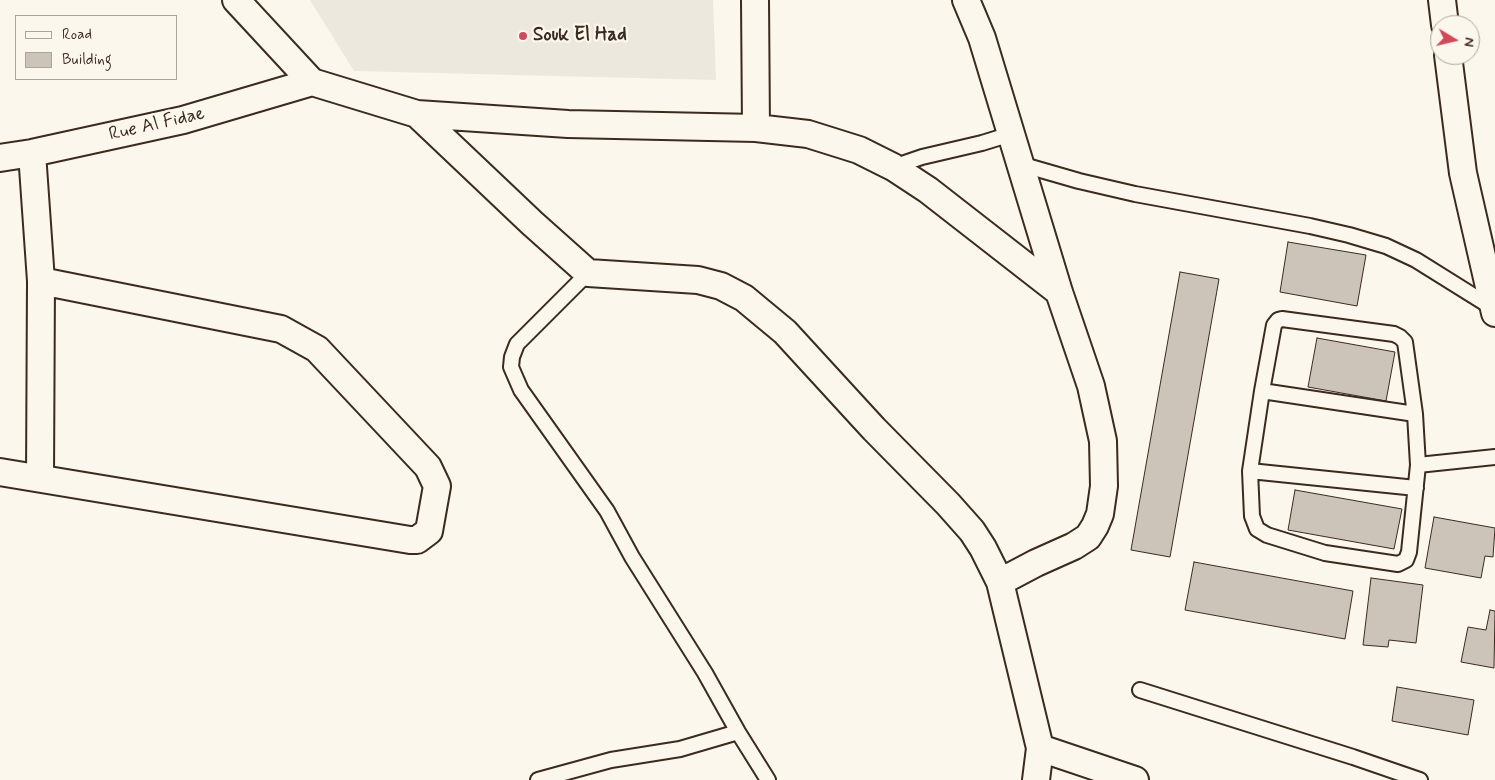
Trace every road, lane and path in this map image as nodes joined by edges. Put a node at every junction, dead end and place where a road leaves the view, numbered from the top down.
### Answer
1 (236, 0) edge
2 (755, 0) edge
3 (966, 0) edge
4 (1442, 0) edge
5 (1444, 15) edge
6 (1449, 65) edge
7 (312, 82) junction
8 (416, 114) junction
9 (756, 128) junction
10 (1011, 134) junction
11 (32, 153) junction
12 (0, 158) edge
13 (1020, 164) junction
14 (892, 167) junction
15 (588, 273) junction
16 (41, 281) junction
17 (1059, 292) junction
18 (1494, 311) edge
19 (1262, 391) junction
20 (1415, 414) junction
21 (1495, 457) edge
22 (1418, 465) junction
23 (1250, 471) junction
24 (0, 472) edge
25 (40, 478) junction
26 (1416, 488) junction
27 (1000, 582) junction
28 (1140, 690) dead end
29 (738, 732) junction
30 (1040, 748) junction
31 (538, 780) edge
32 (768, 780) edge
33 (1036, 780) edge
34 (1135, 780) edge
35 (1420, 780) edge

1 - 7 street
2 - 9 street
3 - 10 street
4 - 5 street
6 - 18 street
7 - 8 street
7 - 11 street, Rue Al Fidae
8 - 9 street
8 - 15 street
9 - 14 street
10 - 13 street
10 - 14 lane
11 - 12 street, Rue Al Fidae
11 - 16 street
13 - 17 street
13 - 18 lane
14 - 17 street
15 - 27 street
15 - 29 lane
16 - 25 street
16 - 25 street
17 - 27 street
19 - 20 lane
19 - 20 lane
19 - 23 lane
20 - 22 lane
21 - 22 lane
22 - 26 lane
23 - 26 lane
23 - 26 lane
24 - 25 street
27 - 30 street
28 - 35 lane
29 - 31 lane
29 - 32 lane
30 - 33 street
30 - 34 street

